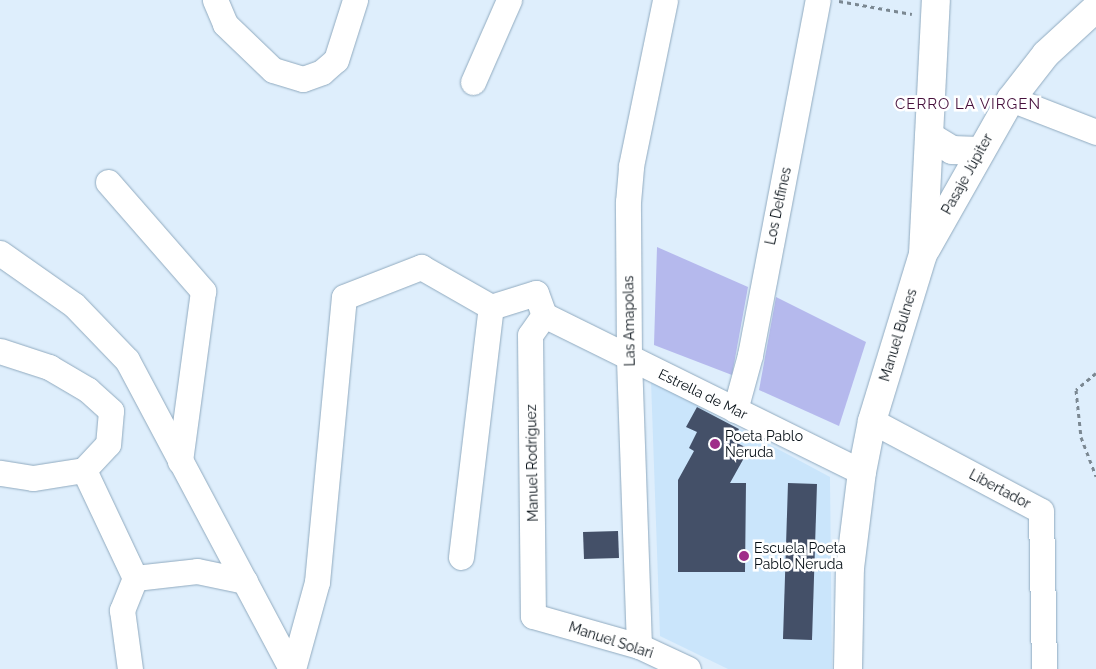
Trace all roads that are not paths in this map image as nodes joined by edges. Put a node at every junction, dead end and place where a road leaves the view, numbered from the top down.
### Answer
1 (216, 0) edge
2 (355, 0) edge
3 (509, 0) edge
4 (665, 0) edge
5 (818, 0) edge
6 (1096, 8) edge
7 (936, 9) edge
8 (473, 82) dead end
9 (1011, 99) junction
10 (1096, 132) edge
11 (929, 136) junction
12 (979, 151) junction
13 (108, 182) dead end
14 (0, 253) edge
15 (923, 254) junction
16 (491, 307) junction
17 (544, 315) junction
18 (0, 351) edge
19 (629, 357) junction
20 (735, 410) junction
21 (872, 421) junction
22 (180, 461) junction
23 (84, 470) junction
24 (862, 472) junction
25 (0, 473) edge
26 (461, 557) dead end
27 (135, 578) junction
28 (245, 581) junction
29 (533, 616) joint
30 (639, 646) junction
31 (130, 669) edge
32 (292, 669) edge
33 (688, 669) edge
34 (848, 669) edge
35 (1044, 669) edge

1 - 2 street
3 - 8 street
4 - 19 street, Las Amapolas
5 - 20 street, Los Delfines
6 - 9 street, Pasaje Júpiter
7 - 11 street, Manuel Bulnes
9 - 10 street
9 - 12 street, Pasaje Júpiter
11 - 12 street
11 - 15 street, Manuel Bulnes
12 - 15 street, Pasaje Júpiter
13 - 22 street
14 - 22 street
15 - 21 street, Manuel Bulnes
16 - 17 street
16 - 26 street
16 - 32 street
17 - 19 street, Estrella de Mar
17 - 29 street, Manuel Rodríguez
18 - 23 street
19 - 20 street, Estrella de Mar
19 - 30 street, Las Amapolas
20 - 24 street, Estrella de Mar
21 - 24 street, Manuel Bulnes
21 - 35 street, Libertador
22 - 28 street
23 - 25 street
23 - 27 street
24 - 34 street, Manuel Bulnes
27 - 28 street
27 - 31 street
28 - 32 street
29 - 30 street, Manuel Solari
30 - 33 street, Manuel Solari

